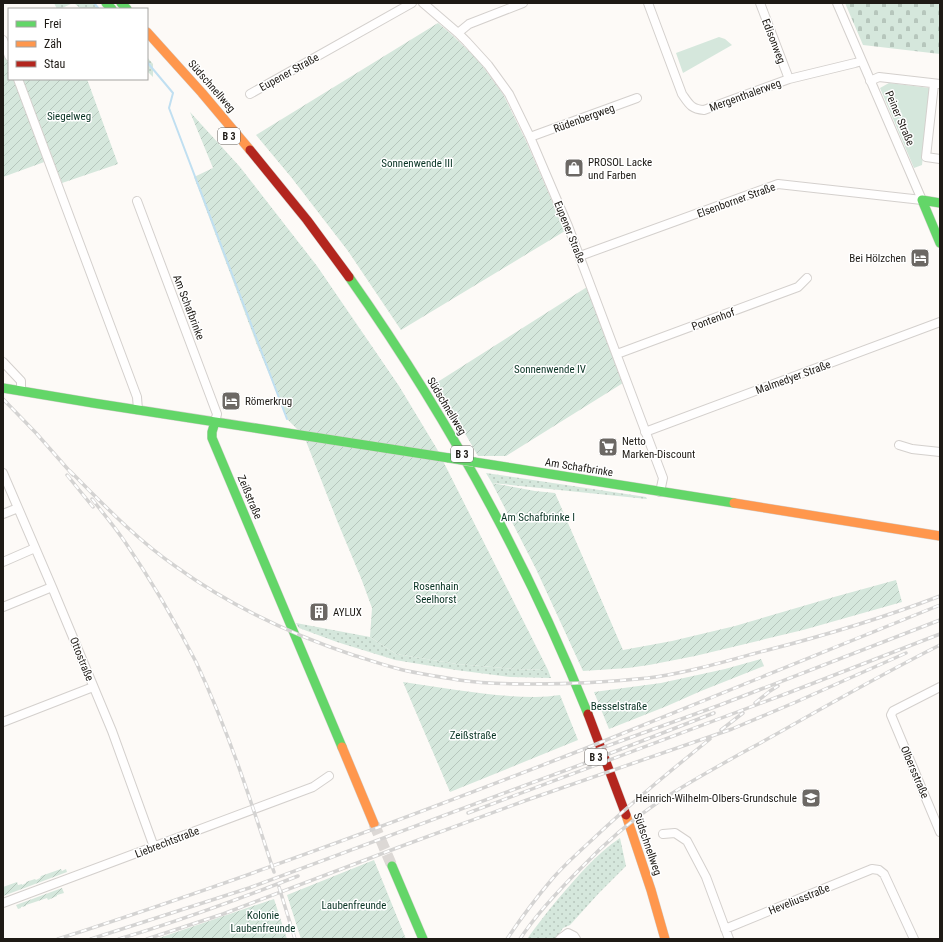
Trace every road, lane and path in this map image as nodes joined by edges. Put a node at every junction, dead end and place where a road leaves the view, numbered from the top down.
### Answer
1 (412, 3) edge
2 (423, 3) edge
3 (523, 3) edge
4 (648, 3) edge
5 (760, 3) edge
6 (838, 3) edge
7 (148, 33) edge
8 (458, 33) junction
9 (3, 40) edge
10 (148, 46) edge
11 (8, 53) edge
12 (862, 61) junction
13 (788, 79) junction
14 (18, 80) edge
15 (870, 81) junction
16 (937, 84) edge
17 (250, 94) dead end
18 (637, 98) dead end
19 (530, 137) junction
20 (940, 159) edge
21 (922, 200) junction
22 (137, 201) dead end
23 (940, 203) edge
24 (940, 243) edge
25 (580, 256) junction
26 (806, 278) dead end
27 (940, 322) edge
28 (617, 354) junction
29 (3, 362) edge
30 (3, 388) edge
31 (21, 391) junction
32 (138, 410) junction
33 (215, 422) junction
34 (645, 432) junction
35 (899, 445) dead end
36 (940, 452) edge
37 (3, 473) edge
38 (660, 492) junction
39 (18, 508) junction
40 (3, 514) edge
41 (940, 536) edge
42 (35, 548) junction
43 (3, 562) edge
44 (52, 587) junction
45 (3, 607) edge
46 (93, 687) junction
47 (940, 687) edge
48 (3, 722) edge
49 (329, 776) dead end
50 (374, 824) tunnel mouth
51 (940, 832) edge
52 (663, 834) dead end
53 (154, 847) junction
54 (392, 866) tunnel mouth
55 (3, 903) edge
56 (725, 929) junction
57 (422, 939) edge
58 (560, 939) edge
59 (576, 939) edge
60 (657, 939) edge
61 (665, 939) edge
62 (729, 939) edge
63 (914, 939) edge

1 - 17 street, Eupener Straße
2 - 8 street, Eupener Straße
3 - 8 street
4 - 13 street, Mergenthalerweg
5 - 13 street, Edisonweg
6 - 12 street, Peiner Straße
7 - 61 main road, Südschnellweg / B 3
8 - 19 street, Eupener Straße
9 - 11 street
10 - 60 main road, Südschnellweg / B 3
12 - 13 street, Mergenthalerweg
12 - 15 street, Peiner Straße
14 - 32 street
15 - 16 street
15 - 21 street, Peiner Straße
16 - 20 street
18 - 19 street, Rüdenbergweg
19 - 25 street, Eupener Straße
21 - 23 main road
21 - 24 main road, Peiner Straße
21 - 25 street, Elsenborner Straße
22 - 33 street, Am Schafbrinke
25 - 28 street, Eupener Straße
26 - 28 street, Pontenhof
27 - 34 street, Malmedyer Straße
28 - 34 street, Eupener Straße
29 - 31 street
30 - 31 main road, Am Schafbrinke
31 - 32 main road, Am Schafbrinke
32 - 33 main road, Am Schafbrinke
33 - 38 main road, Am Schafbrinke, bridge
33 - 50 main road, Zeißstraße
34 - 38 street, Eupener Straße
35 - 36 street
37 - 39 street, Ottostraße
38 - 41 main road, Am Schafbrinke
39 - 40 street
39 - 42 street, Ottostraße
42 - 43 street
42 - 44 street, Ottostraße
44 - 45 street
44 - 46 street, Ottostraße
46 - 48 street
46 - 53 street, Ottostraße
47 - 51 street, Olbersstraße
49 - 53 street, Liebrechtstraße
52 - 56 street
53 - 55 street, Liebrechtstraße
54 - 57 main road
56 - 62 street
56 - 63 street, Heveliusstraße
58 - 59 street

